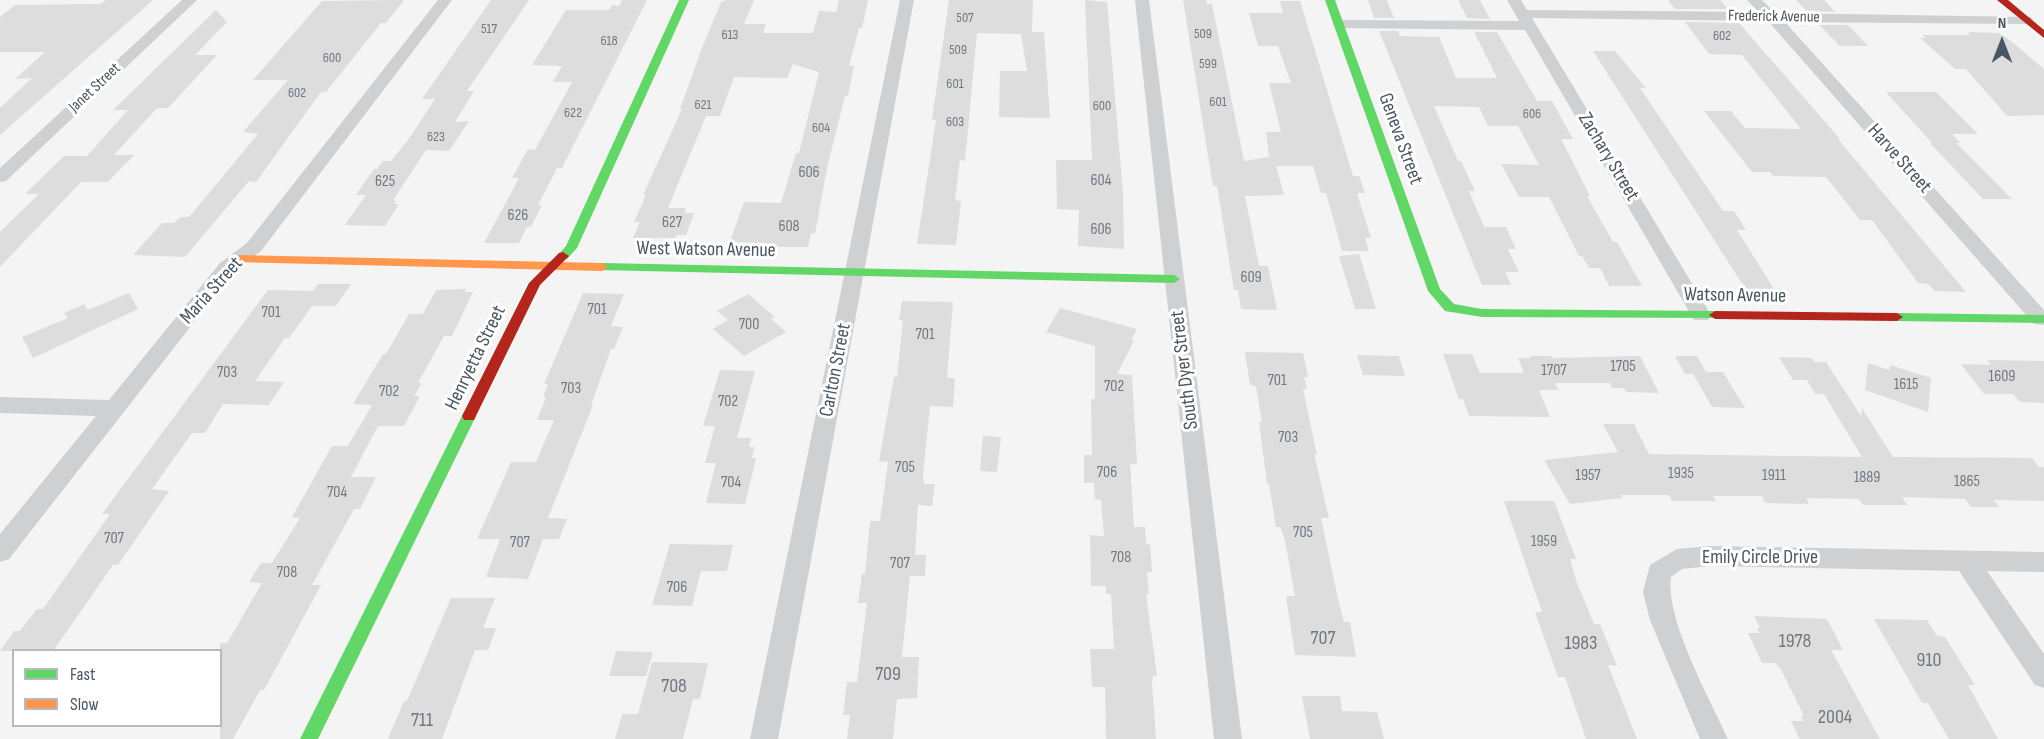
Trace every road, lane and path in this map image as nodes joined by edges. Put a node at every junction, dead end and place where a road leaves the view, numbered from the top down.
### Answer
1 (190, 0) edge
2 (444, 0) edge
3 (684, 0) edge
4 (907, 0) edge
5 (1142, 0) edge
6 (1330, 0) edge
7 (1754, 0) edge
8 (2002, 0) edge
9 (1522, 13) edge
10 (1771, 17) junction
11 (2026, 20) junction
12 (1339, 24) junction
13 (2044, 35) edge
14 (0, 177) edge
15 (237, 259) junction
16 (553, 266) junction
17 (855, 272) junction
18 (1174, 279) junction
19 (1434, 291) joint
20 (1701, 315) junction
21 (2043, 319) edge
22 (0, 405) edge
23 (114, 408) junction
24 (0, 552) edge
25 (1966, 561) junction
26 (2044, 562) edge
27 (2044, 676) edge
28 (309, 739) edge
29 (764, 739) edge
30 (1228, 739) edge
31 (1714, 739) edge

1 - 14 street, Janet Street
2 - 15 street, Maria Street
3 - 16 street, Henryetta Street
4 - 17 street, Carlton Street
5 - 18 street, South Dyer Street
6 - 12 street, Geneva Street
7 - 10 street, Harve Street
8 - 11 street
9 - 10 street, Frederick Avenue
9 - 12 street, Frederick Avenue
9 - 20 street, Zachary Street
10 - 11 street, Frederick Avenue
10 - 21 street, Harve Street
11 - 13 street
12 - 19 street, Geneva Street
15 - 16 street, West Watson Avenue
15 - 23 street, Maria Street
16 - 17 street, West Watson Avenue
16 - 28 street, Henryetta Street
17 - 18 street, West Watson Avenue
17 - 29 street, Carlton Street
18 - 30 street, South Dyer Street
19 - 20 street, Watson Avenue
20 - 21 street, Watson Avenue
22 - 23 street
23 - 24 street, Maria Street
25 - 26 street, Emily Circle Drive
25 - 27 street
25 - 31 street, Emily Circle Drive

